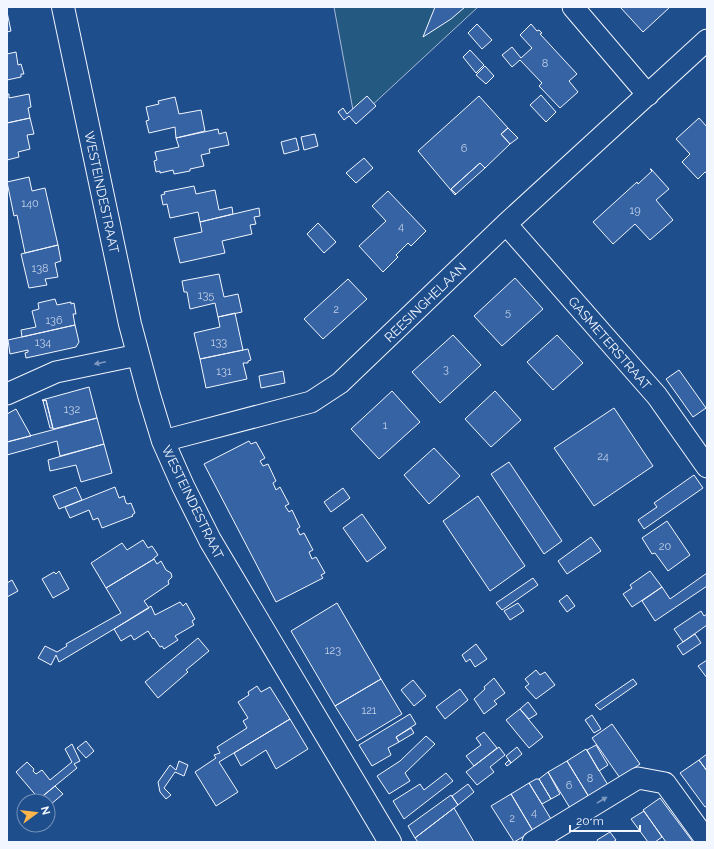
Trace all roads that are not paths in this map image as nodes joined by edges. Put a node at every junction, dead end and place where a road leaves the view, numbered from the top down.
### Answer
1 (63, 7) edge
2 (573, 7) edge
3 (707, 40) edge
4 (648, 94) junction
5 (506, 224) junction
6 (138, 355) junction
7 (7, 394) edge
8 (163, 441) junction
9 (707, 467) edge
10 (707, 841) edge
11 (390, 842) edge
12 (533, 842) edge

1 - 6 street, WESTEINDESTRAAT
2 - 4 street
3 - 4 street, REESINGHELAAN
4 - 5 street, REESINGHELAAN
5 - 8 street, REESINGHELAAN
5 - 9 street, GASMETERSTRAAT
6 -> 7 street
6 - 8 street, WESTEINDESTRAAT
8 - 11 street, WESTEINDESTRAAT
12 -> 10 street

